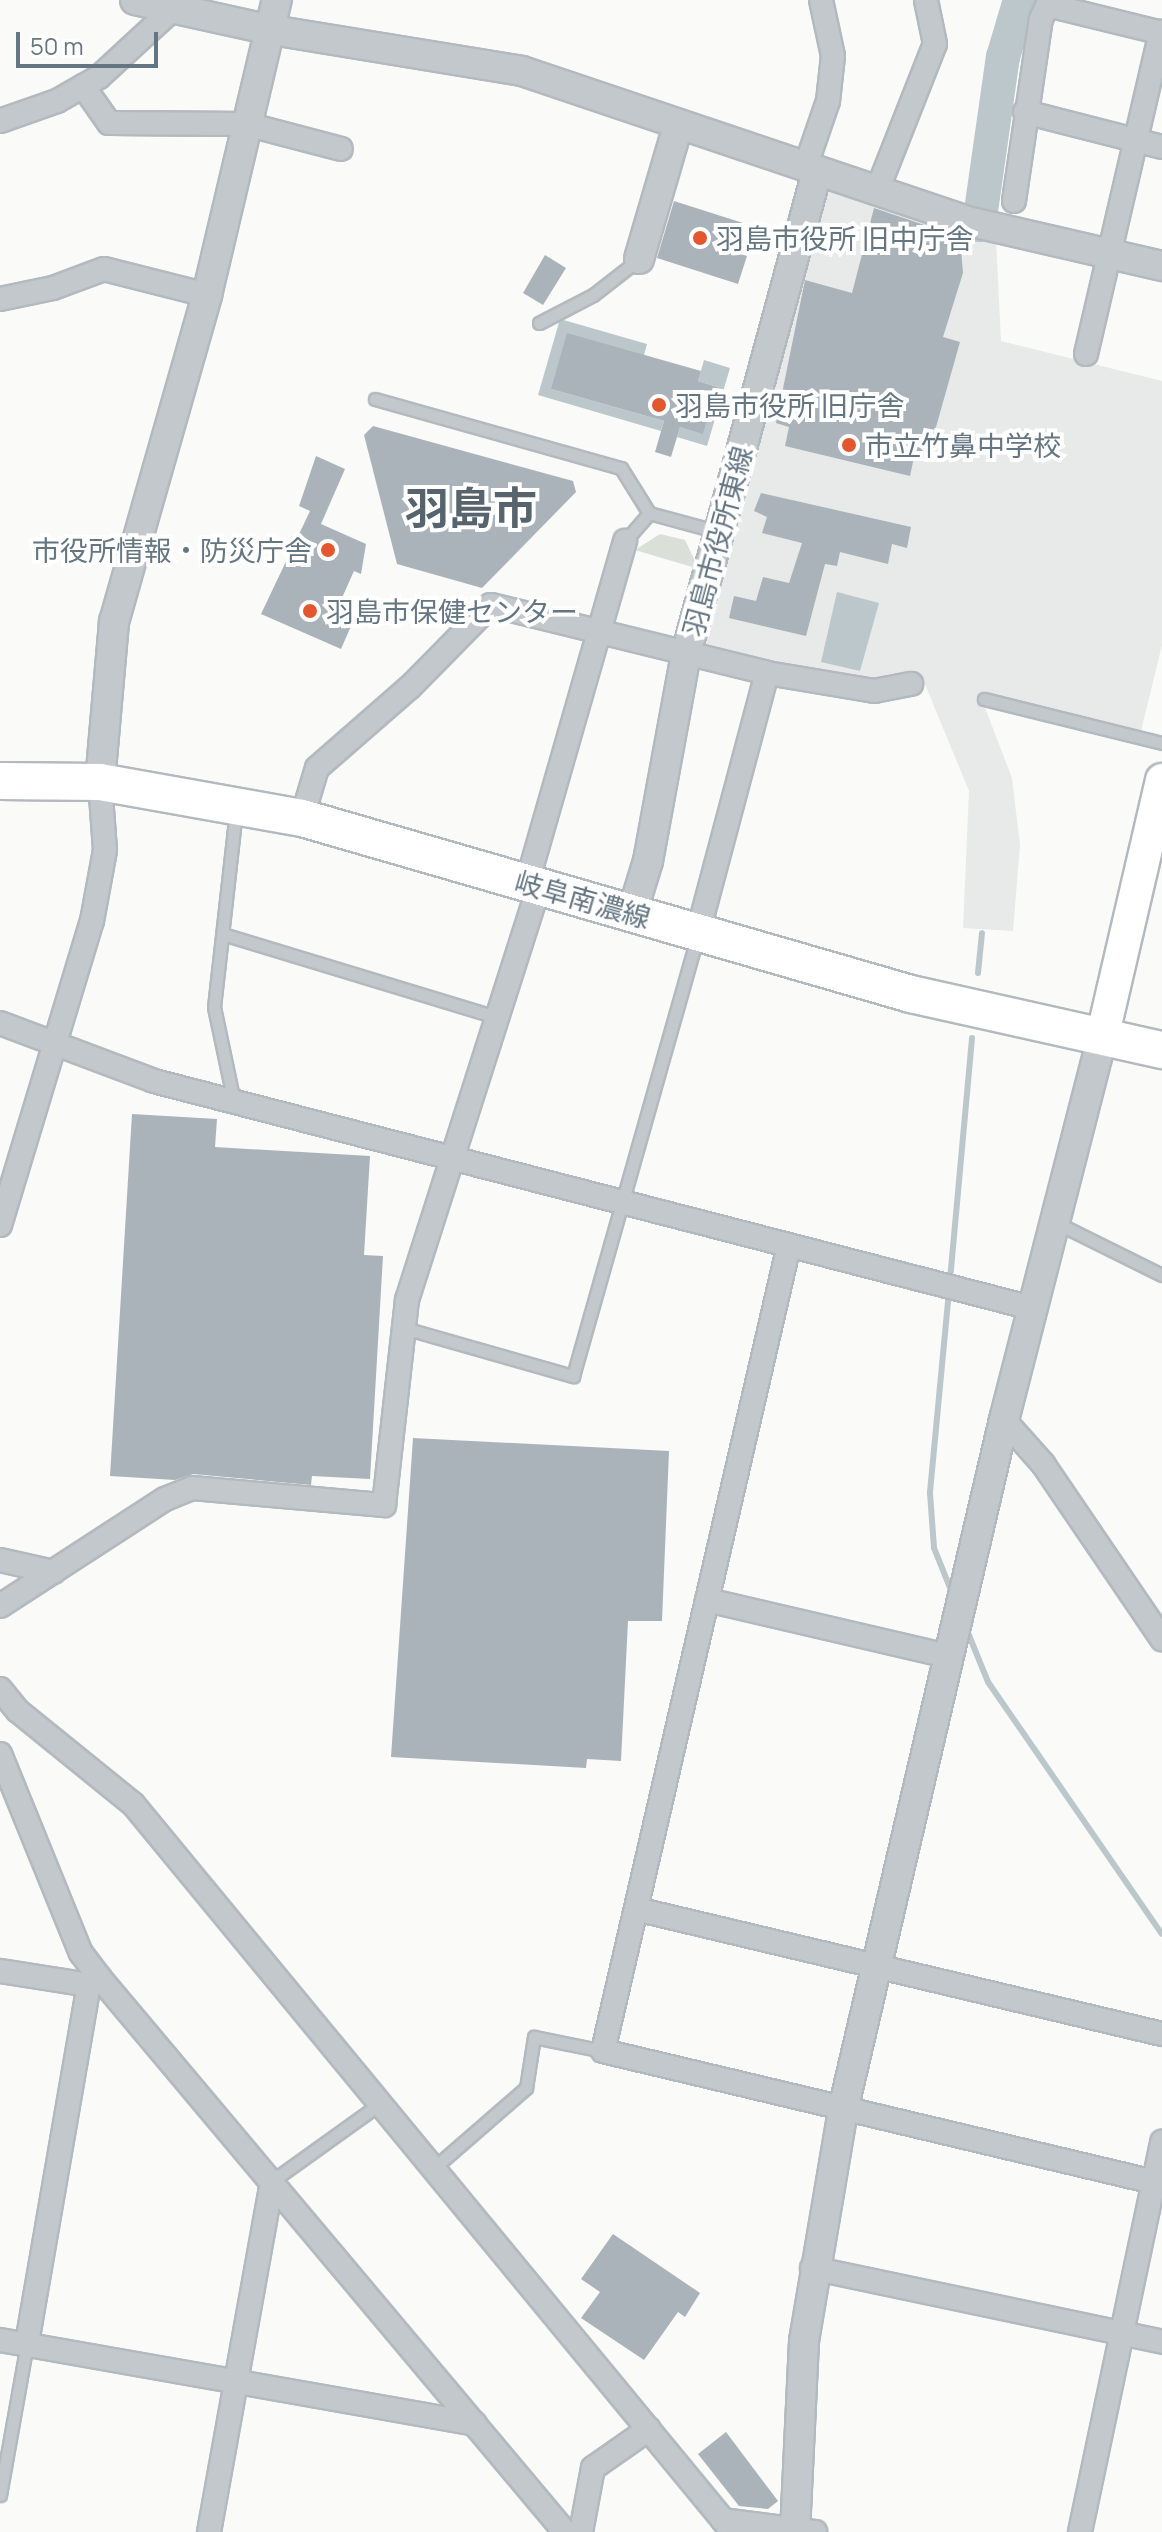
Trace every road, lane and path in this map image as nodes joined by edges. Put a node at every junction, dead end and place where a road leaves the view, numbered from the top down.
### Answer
1 (135, 0) edge
2 (277, 0) edge
3 (821, 0) edge
4 (926, 0) edge
5 (1049, 2) edge
6 (174, 8) junction
7 (272, 30) junction
8 (1162, 31) edge
9 (83, 86) junction
10 (1025, 112) junction
11 (0, 121) edge
12 (246, 124) junction
13 (678, 126) junction
14 (1135, 140) junction
15 (1162, 147) edge
16 (341, 149) dead end
17 (811, 170) junction
18 (877, 191) junction
19 (1014, 201) dead end
20 (1107, 253) junction
21 (639, 259) joint
22 (1162, 266) edge
23 (207, 295) junction
24 (0, 299) edge
25 (539, 323) dead end
26 (1086, 354) dead end
27 (375, 399) dead end
28 (649, 513) junction
29 (719, 532) junction
30 (625, 541) joint
31 (599, 631) junction
32 (686, 654) junction
33 (767, 673) junction
34 (911, 684) dead end
35 (984, 699) dead end
36 (1162, 743) edge
37 (1162, 780) edge
38 (0, 781) edge
39 (100, 782) junction
40 (237, 804) junction
41 (302, 818) junction
42 (533, 884) junction
43 (632, 913) junction
44 (698, 932) junction
45 (223, 934) junction
46 (497, 1017) junction
47 (0, 1023) edge
48 (1102, 1038) junction
49 (58, 1045) junction
50 (1162, 1050) edge
51 (234, 1102) junction
52 (451, 1157) junction
53 (620, 1201) junction
54 (1054, 1221) junction
55 (0, 1225) edge
56 (789, 1245) junction
57 (1162, 1275) edge
58 (1032, 1308) junction
59 (404, 1328) junction
60 (1004, 1420) junction
61 (0, 1560) edge
62 (54, 1572) junction
63 (707, 1600) junction
64 (0, 1606) edge
65 (1162, 1639) edge
66 (948, 1654) junction
67 (0, 1689) edge
68 (0, 1754) edge
69 (636, 1909) junction
70 (874, 1965) junction
71 (0, 1971) edge
72 (94, 1981) junction
73 (1162, 2034) edge
74 (603, 2051) junction
75 (382, 2103) junction
76 (843, 2110) junction
77 (1162, 2142) edge
78 (435, 2167) junction
79 (272, 2181) junction
80 (1158, 2183) edge
81 (812, 2268) junction
82 (1123, 2334) junction
83 (0, 2340) edge
84 (1162, 2342) edge
85 (27, 2343) junction
86 (236, 2382) junction
87 (475, 2424) junction
88 (649, 2429) junction
89 (0, 2495) edge
90 (728, 2526) edge
91 (802, 2531) edge
92 (209, 2532) edge
93 (565, 2532) edge
94 (581, 2532) edge
95 (1080, 2532) edge

1 - 6 street
2 - 7 street
3 - 17 street
4 - 18 street
5 - 8 street
5 - 10 street
6 - 7 street
6 - 9 street
7 - 12 street
7 - 13 street
8 - 14 street
9 - 11 street
9 - 12 street
10 - 14 street
10 - 19 street
12 - 16 street
12 - 23 street
13 - 17 street
13 - 21 street
14 - 15 street
14 - 20 street
17 - 18 street
17 - 29 street, 羽島市役所東線
18 - 20 street
20 - 22 street
20 - 26 street
21 - 25 lane
23 - 24 street
23 - 39 street
27 - 28 lane
28 - 29 lane
28 - 30 lane
29 - 32 street, 羽島市役所東線
30 - 31 street
31 - 32 street
31 - 41 street
31 - 42 street
32 - 33 street
32 - 43 street, 羽島市役所東線
33 - 34 street
33 - 44 street
35 - 36 lane
37 - 48 main road
38 - 39 main road, 岐阜南濃線
39 - 40 main road, 岐阜南濃線
39 - 49 street
40 - 41 main road, 岐阜南濃線
40 - 45 lane
41 - 42 main road, 岐阜南濃線
42 - 43 main road, 岐阜南濃線
42 - 46 street
43 - 44 main road, 岐阜南濃線
44 - 48 main road, 岐阜南濃線
44 - 53 lane
45 - 46 lane
45 - 51 lane
46 - 52 street
47 - 49 street
48 - 50 main road, 岐阜南濃線
48 - 54 street
49 - 51 street
49 - 55 street
51 - 52 street
52 - 53 street
52 - 59 street
53 - 56 street
53 - 59 lane
54 - 57 lane
54 - 58 street
56 - 58 street
56 - 63 street
58 - 60 street
59 - 62 street
60 - 65 street
60 - 66 street
61 - 62 street
62 - 64 street
63 - 66 street
63 - 69 street
66 - 70 street
67 - 75 street
68 - 72 street
69 - 70 street
69 - 74 street
70 - 73 street
70 - 76 street
71 - 72 street
72 - 79 street
72 - 85 street
74 - 76 street
74 - 78 lane
75 - 78 street
75 - 79 lane
76 - 80 street
76 - 81 street
77 - 80 street
78 - 88 street
79 - 86 street
79 - 87 street
80 - 82 street
81 - 82 street
81 - 91 street
82 - 84 street
82 - 95 street
83 - 85 street
85 - 86 street
85 - 89 lane
86 - 87 street
86 - 92 street
87 - 93 street
88 - 90 street
88 - 94 street
90 - 91 street

